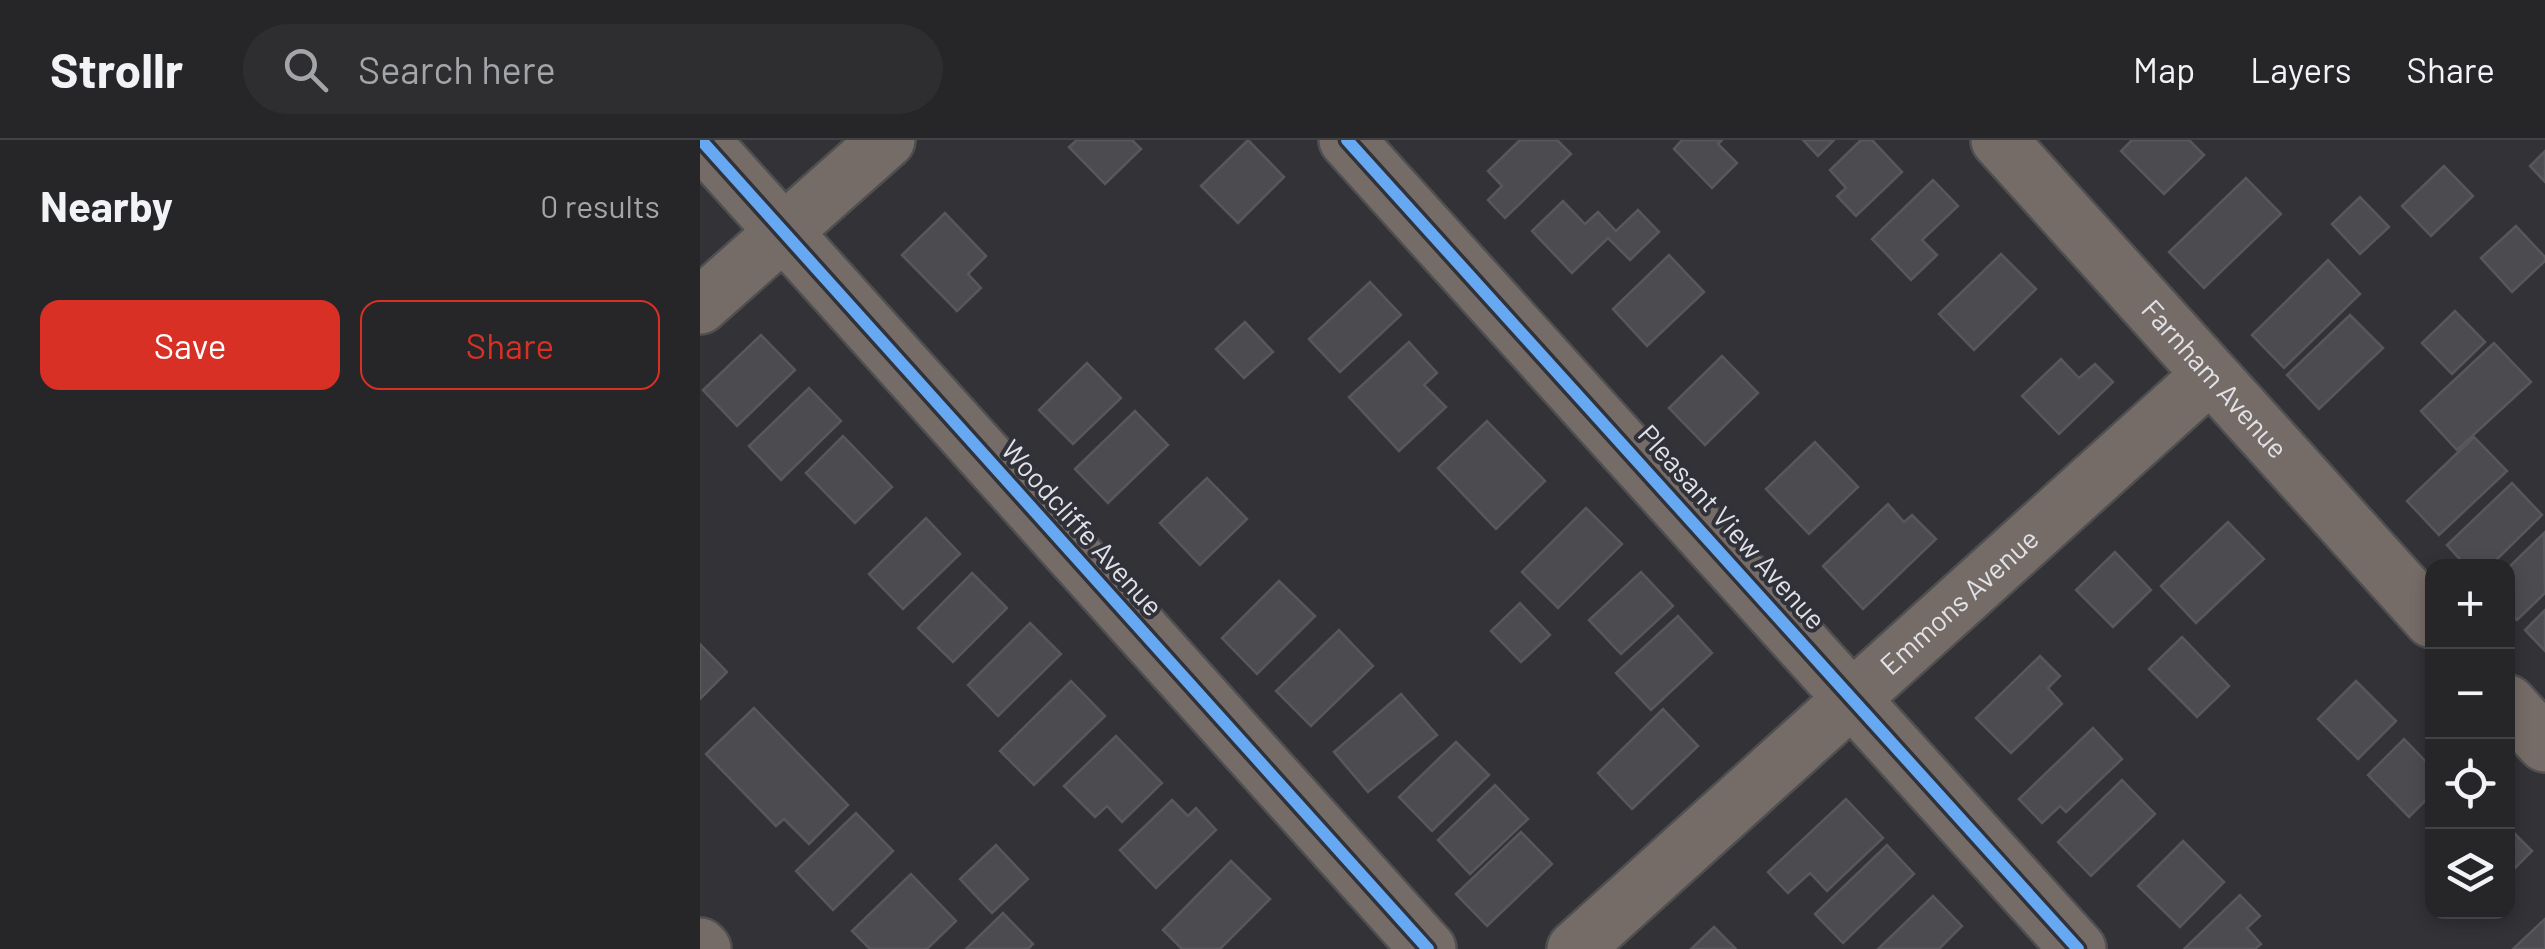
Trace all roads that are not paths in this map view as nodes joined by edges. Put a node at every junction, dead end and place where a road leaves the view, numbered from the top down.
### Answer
1 (701, 140) edge
2 (887, 140) edge
3 (1347, 140) edge
4 (2000, 140) edge
5 (783, 234) junction
6 (700, 306) edge
7 (2210, 376) junction
8 (2425, 612) edge
9 (1852, 698) junction
10 (2515, 711) edge
11 (2545, 744) edge
12 (1428, 949) edge
13 (1575, 949) edge
14 (2078, 949) edge

1 - 5 street, Woodcliffe Avenue
2 - 5 street
3 - 9 street, Pleasant View Avenue
4 - 7 street, Farnham Avenue
5 - 6 street
5 - 12 street, Woodcliffe Avenue
7 - 8 street, Farnham Avenue
7 - 9 street, Emmons Avenue
9 - 13 street, Emmons Avenue
9 - 14 street, Pleasant View Avenue
10 - 11 street

